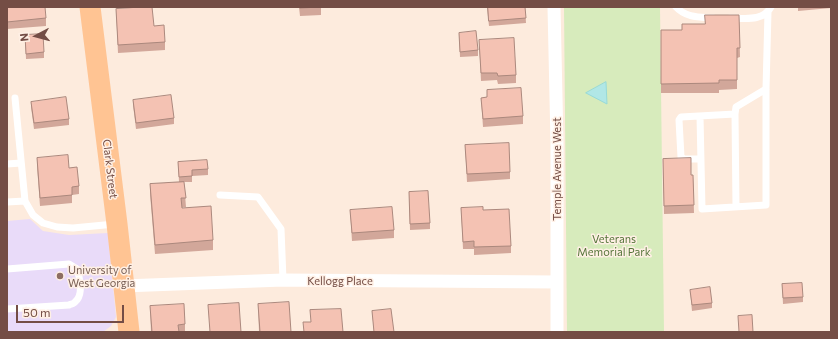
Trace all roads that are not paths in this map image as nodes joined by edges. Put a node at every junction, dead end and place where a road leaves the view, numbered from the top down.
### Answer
1 (90, 7) edge
2 (554, 7) edge
3 (676, 7) edge
4 (770, 10) edge
5 (766, 89) junction
6 (15, 98) dead end
7 (735, 114) junction
8 (700, 116) junction
9 (701, 159) junction
10 (22, 163) junction
11 (7, 164) edge
12 (220, 195) dead end
13 (25, 200) junction
14 (7, 202) edge
15 (736, 207) junction
16 (117, 224) junction
17 (7, 268) edge
18 (283, 280) junction
19 (557, 282) junction
20 (123, 286) junction
21 (7, 309) edge
22 (129, 332) edge
23 (557, 332) edge

1 - 16 main road, Clark Street
2 - 19 street, Temple Avenue West
3 - 4 lane
4 - 5 lane
5 - 7 lane
5 - 15 lane
6 - 10 lane
7 - 8 lane
7 - 15 lane
8 - 9 lane
8 - 9 lane
9 - 15 lane
10 - 11 lane
10 - 13 lane
12 - 18 lane
13 - 14 lane
13 - 16 lane
16 - 20 main road, Clark Street
17 - 21 lane
18 - 19 street, Kellogg Place
18 - 20 street, Kellogg Place
19 - 23 street, Temple Avenue West
20 - 22 main road, Clark Street

